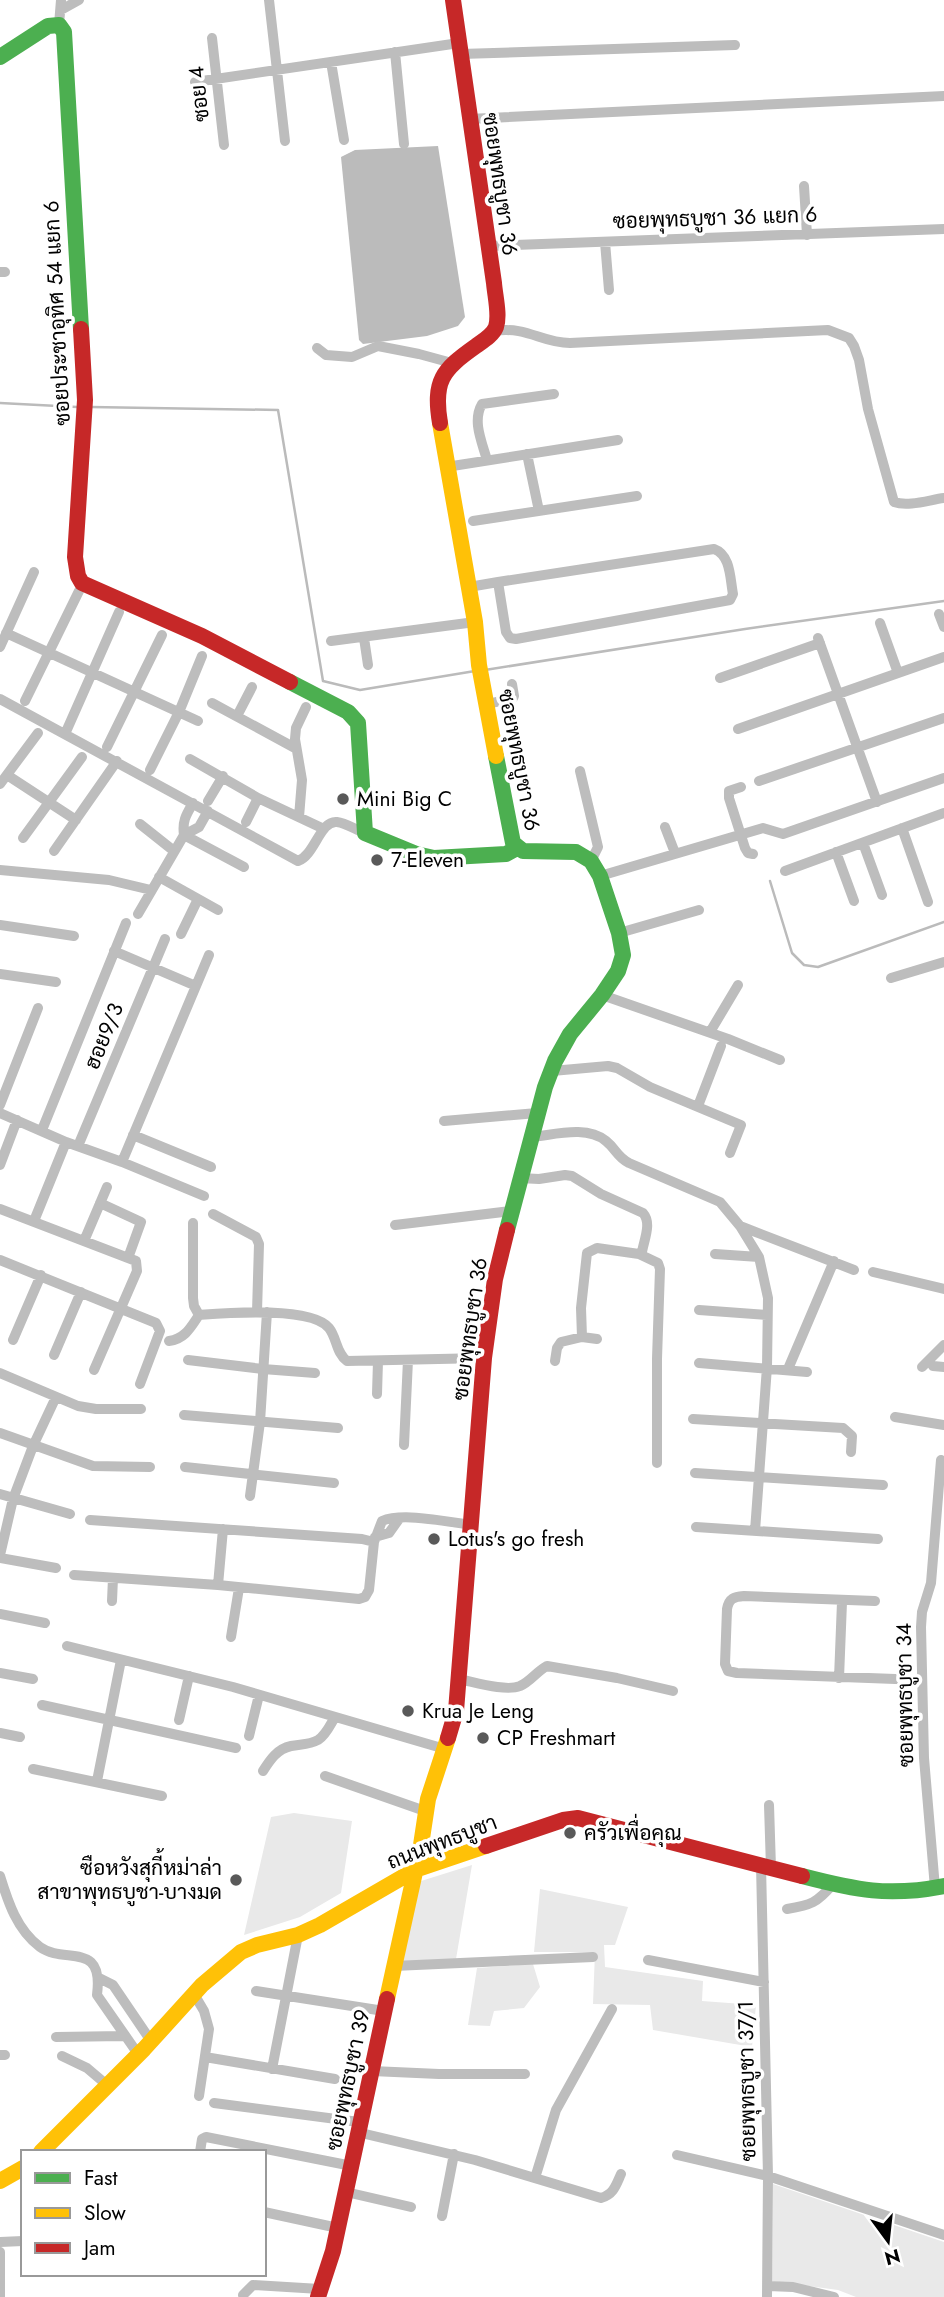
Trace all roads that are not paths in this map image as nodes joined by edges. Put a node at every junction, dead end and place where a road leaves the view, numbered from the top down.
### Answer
1 (79, 0) edge
2 (269, 0) edge
3 (453, 0) edge
4 (61, 12) edge
5 (212, 38) dead end
6 (735, 45) dead end
7 (460, 48) junction
8 (395, 52) junction
9 (0, 57) edge
10 (331, 62) junction
11 (278, 70) junction
12 (218, 79) junction
13 (195, 82) dead end
14 (944, 96) edge
15 (469, 119) junction
16 (344, 140) dead end
17 (285, 141) dead end
18 (404, 144) dead end
19 (224, 145) dead end
20 (804, 186) dead end
21 (944, 229) edge
22 (807, 235) junction
23 (606, 242) junction
24 (488, 246) junction
25 (609, 290) dead end
26 (494, 331) junction
27 (317, 348) dead end
28 (452, 363) junction
29 (554, 394) dead end
30 (618, 440) dead end
31 (527, 454) junction
32 (487, 460) junction
33 (446, 467) junction
34 (637, 496) dead end
35 (944, 498) edge
36 (539, 511) junction
37 (473, 521) dead end
38 (34, 572) dead end
39 (498, 582) junction
40 (469, 587) junction
41 (79, 591) dead end
42 (119, 612) dead end
43 (939, 614) dead end
44 (475, 622) junction
45 (880, 623) dead end
46 (944, 627) edge
47 (6, 633) junction
48 (162, 635) dead end
49 (364, 638) junction
50 (331, 641) dead end
51 (0, 647) edge
52 (50, 653) junction
53 (202, 656) dead end
54 (944, 657) edge
55 (368, 665) dead end
56 (93, 673) junction
57 (898, 673) junction
58 (720, 678) dead end
59 (512, 684) dead end
60 (253, 687) dead end
61 (135, 692) junction
62 (839, 694) junction
63 (0, 699) edge
64 (25, 701) dead end
65 (212, 703) dead end
66 (488, 704) junction
67 (306, 707) dead end
68 (179, 712) junction
69 (237, 716) junction
70 (944, 718) edge
71 (198, 721) dead end
72 (738, 729) dead end
73 (38, 733) dead end
74 (65, 734) junction
75 (107, 747) dead end
76 (859, 747) junction
77 (295, 748) junction
78 (82, 757) dead end
79 (190, 759) dead end
80 (117, 761) junction
81 (150, 769) dead end
82 (580, 771) dead end
83 (223, 776) junction
84 (944, 778) edge
85 (3, 779) edge
86 (759, 781) dead end
87 (741, 787) dead end
88 (258, 798) junction
89 (877, 802) junction
90 (193, 803) junction
91 (49, 804) junction
92 (208, 806) junction
93 (944, 813) edge
94 (299, 817) junction
95 (76, 820) junction
96 (247, 822) dead end
97 (141, 824) dead end
98 (665, 827) dead end
99 (902, 828) junction
100 (324, 829) junction
101 (365, 833) junction
102 (740, 833) junction
103 (184, 835) junction
104 (23, 838) dead end
105 (863, 843) junction
106 (517, 848) junction
107 (54, 850) dead end
108 (174, 851) junction
109 (836, 852) junction
110 (675, 853) junction
111 (753, 854) dead end
112 (591, 860) junction
113 (244, 867) dead end
114 (0, 870) edge
115 (785, 871) dead end
116 (600, 876) junction
117 (159, 877) junction
118 (151, 890) junction
119 (882, 895) dead end
120 (198, 899) junction
121 (854, 901) dead end
122 (928, 902) dead end
123 (218, 910) dead end
124 (699, 910) dead end
125 (138, 914) dead end
126 (126, 923) dead end
127 (0, 925) edge
128 (619, 933) junction
129 (181, 934) dead end
130 (74, 936) dead end
131 (165, 939) dead end
132 (114, 951) junction
133 (209, 955) dead end
134 (944, 962) edge
135 (154, 967) junction
136 (0, 974) edge
137 (891, 978) dead end
138 (56, 982) dead end
139 (738, 985) dead end
140 (196, 986) junction
141 (602, 995) junction
142 (38, 1008) dead end
143 (710, 1032) junction
144 (721, 1045) dead end
145 (780, 1060) dead end
146 (552, 1071) junction
147 (0, 1105) edge
148 (698, 1106) junction
149 (537, 1112) junction
150 (0, 1113) edge
151 (17, 1120) junction
152 (444, 1121) dead end
153 (42, 1130) junction
154 (133, 1135) junction
155 (531, 1137) junction
156 (66, 1142) junction
157 (78, 1146) junction
158 (730, 1153) dead end
159 (122, 1162) junction
160 (0, 1165) edge
161 (211, 1167) dead end
162 (519, 1178) junction
163 (107, 1187) dead end
164 (204, 1196) dead end
165 (100, 1203) junction
166 (0, 1209) edge
167 (511, 1211) junction
168 (213, 1214) dead end
169 (34, 1221) junction
170 (193, 1223) dead end
171 (395, 1225) dead end
172 (740, 1226) junction
173 (84, 1241) junction
174 (639, 1254) junction
175 (715, 1254) dead end
176 (759, 1257) junction
177 (128, 1258) junction
178 (0, 1260) edge
179 (834, 1261) junction
180 (854, 1270) dead end
181 (873, 1272) dead end
182 (41, 1275) junction
183 (944, 1289) edge
184 (80, 1292) junction
185 (122, 1307) junction
186 (699, 1310) dead end
187 (262, 1312) junction
188 (199, 1315) junction
189 (767, 1315) junction
190 (582, 1337) junction
191 (597, 1339) dead end
192 (13, 1340) dead end
193 (169, 1341) dead end
194 (944, 1345) edge
195 (54, 1355) dead end
196 (484, 1358) junction
197 (188, 1360) dead end
198 (408, 1360) junction
199 (377, 1361) junction
200 (555, 1361) dead end
201 (699, 1363) dead end
202 (767, 1367) junction
203 (933, 1367) edge
204 (788, 1369) junction
205 (94, 1370) dead end
206 (263, 1370) junction
207 (807, 1371) dead end
208 (0, 1373) edge
209 (315, 1373) dead end
210 (140, 1384) dead end
211 (377, 1394) dead end
212 (56, 1397) junction
213 (141, 1409) dead end
214 (184, 1415) dead end
215 (895, 1417) dead end
216 (693, 1419) dead end
217 (260, 1422) junction
218 (764, 1423) junction
219 (944, 1425) edge
220 (338, 1428) dead end
221 (0, 1433) edge
222 (404, 1445) dead end
223 (33, 1446) junction
224 (851, 1452) dead end
225 (941, 1460) dead end
226 (657, 1463) dead end
227 (150, 1467) dead end
228 (185, 1467) dead end
229 (695, 1473) dead end
230 (253, 1474) junction
231 (760, 1476) junction
232 (334, 1483) dead end
233 (883, 1485) dead end
234 (0, 1494) edge
235 (250, 1496) dead end
236 (941, 1498) edge
237 (13, 1499) junction
238 (70, 1514) dead end
239 (90, 1520) dead end
240 (472, 1524) junction
241 (696, 1527) dead end
242 (223, 1529) junction
243 (755, 1531) junction
244 (374, 1539) junction
245 (878, 1539) dead end
246 (0, 1557) edge
247 (57, 1567) dead end
248 (74, 1576) dead end
249 (113, 1578) junction
250 (218, 1585) junction
251 (239, 1588) junction
252 (112, 1601) dead end
253 (875, 1601) dead end
254 (842, 1602) junction
255 (0, 1614) edge
256 (45, 1623) dead end
257 (230, 1637) dead end
258 (67, 1647) dead end
259 (121, 1660) junction
260 (0, 1673) edge
261 (189, 1676) junction
262 (839, 1678) junction
263 (33, 1679) dead end
264 (458, 1679) junction
265 (922, 1680) junction
266 (673, 1691) dead end
267 (259, 1695) junction
268 (43, 1705) dead end
269 (335, 1717) junction
270 (179, 1720) dead end
271 (109, 1721) junction
272 (0, 1733) edge
273 (249, 1736) dead end
274 (20, 1737) dead end
275 (236, 1748) dead end
276 (444, 1749) junction
277 (33, 1769) dead end
278 (263, 1771) dead end
279 (326, 1776) dead end
280 (97, 1781) junction
281 (162, 1796) dead end
282 (769, 1805) dead end
283 (425, 1811) junction
284 (766, 1866) junction
285 (415, 1870) junction
286 (0, 1876) edge
287 (833, 1884) junction
288 (939, 1887) edge
289 (787, 1909) dead end
290 (298, 1935) junction
291 (593, 1957) dead end
292 (648, 1960) dead end
293 (394, 1966) junction
294 (99, 1978) junction
295 (764, 1982) junction
296 (256, 1991) dead end
297 (194, 1994) junction
298 (287, 1996) junction
299 (612, 2009) dead end
300 (384, 2011) junction
301 (124, 2036) junction
302 (56, 2037) dead end
303 (151, 2041) junction
304 (138, 2054) junction
305 (62, 2056) dead end
306 (205, 2057) junction
307 (272, 2068) junction
308 (372, 2071) junction
309 (525, 2074) dead end
310 (335, 2079) dead end
311 (107, 2085) junction
312 (199, 2095) dead end
313 (214, 2103) dead end
314 (358, 2127) junction
315 (43, 2150) edge
316 (200, 2150) edge
317 (454, 2154) junction
318 (677, 2155) dead end
319 (352, 2166) junction
320 (21, 2169) edge
321 (621, 2174) dead end
322 (768, 2176) junction
323 (535, 2178) junction
324 (0, 2181) edge
325 (346, 2192) junction
326 (411, 2207) dead end
327 (266, 2212) edge
328 (442, 2216) dead end
329 (338, 2228) junction
330 (944, 2235) edge
331 (21, 2241) edge
332 (0, 2242) edge
333 (0, 2252) edge
334 (767, 2292) edge
335 (319, 2293) edge
336 (243, 2295) dead end
337 (0, 2297) edge
338 (835, 2297) edge

1 - 4 street
2 - 11 street
3 - 7 street, ซอยพุทธบูชา 36
4 - 9 street
4 - 101 street, ซอยประชาอุทิศ 54 แยก 6
5 - 12 street, ซอย 4
6 - 7 street
7 - 8 street
7 - 15 street, ซอยพุทธบูชา 36
8 - 10 street
8 - 18 street
10 - 11 street
10 - 16 street
11 - 12 street
11 - 17 street
12 - 13 street
12 - 19 street, ซอย 4
14 - 15 street
15 - 24 street, ซอยพุทธบูชา 36
20 - 22 street
21 - 22 street, ซอยพุทธบูชา 36 แยก 6
22 - 23 street, ซอยพุทธบูชา 36 แยก 6
23 - 24 street, ซอยพุทธบูชา 36 แยก 6
23 - 25 street
24 - 26 street, ซอยพุทธบูชา 36
26 - 28 street, ซอยพุทธบูชา 36
26 - 35 street
27 - 28 street
28 - 33 street, ซอยพุทธบูชา 36
29 - 32 street
30 - 31 street
31 - 32 street
31 - 36 street
32 - 33 street
33 - 40 street, ซอยพุทธบูชา 36
34 - 36 street
36 - 37 street
38 - 47 street
39 - 39 street
39 - 40 street
40 - 44 street, ซอยพุทธบูชา 36
41 - 52 street
42 - 56 street
43 - 46 street
44 - 49 street
44 - 66 street, ซอยพุทธบูชา 36
45 - 57 street
47 - 51 street
47 - 52 street
48 - 61 street
49 - 50 street
49 - 55 street
52 - 56 street
52 - 64 street
53 - 68 street
54 - 57 street
56 - 61 street
56 - 74 street
57 - 62 street
58 - 62 street
59 - 66 street
60 - 69 street
61 - 68 street
61 - 75 street
62 - 72 street
62 - 76 street
63 - 74 street
65 - 69 street
66 - 106 street, ซอยพุทธบูชา 36
67 - 77 street
68 - 71 street
68 - 81 street
69 - 77 street
70 - 76 street
73 - 85 street
74 - 80 street
76 - 86 street
76 - 89 street
77 - 94 street
78 - 91 street
79 - 83 street
80 - 90 street
80 - 95 street
82 - 112 street
83 - 88 street
83 - 92 street
84 - 89 street
85 - 91 street
87 - 102 street
88 - 94 street
88 - 96 street
89 - 102 street
90 - 92 street
90 - 103 street
91 - 95 street
91 - 104 street
92 - 100 street
92 - 103 street
93 - 99 street
94 - 100 street
95 - 107 street
97 - 108 street
98 - 110 street
99 - 105 street
99 - 122 street
100 - 101 street
101 - 106 street
102 - 110 street
102 - 111 street
103 - 108 street
103 - 113 street
105 - 109 street
105 - 119 street
106 - 112 street, ซอยพุทธบูชา 36
108 - 117 street
109 - 115 street
109 - 121 street
110 - 116 street
112 - 116 street, ซอยพุทธบูชา 36
114 - 118 street
116 - 128 street, ซอยพุทธบูชา 36
117 - 118 street
117 - 120 street
118 - 125 street
120 - 123 street
120 - 129 street
124 - 128 street
126 - 132 street
127 - 130 street
128 - 141 street, ซอยพุทธบูชา 36
131 - 135 street, ฮอย9/3
132 - 135 street
132 - 153 street
133 - 140 street
134 - 137 street
135 - 140 street
135 - 157 street, ฮอย9/3
136 - 138 street
139 - 143 street
140 - 154 street
141 - 143 street
141 - 146 street, ซอยพุทธบูชา 36
142 - 147 street
143 - 145 street
144 - 148 street
146 - 148 street
146 - 149 street, ซอยพุทธบูชา 36
148 - 158 street
149 - 152 street
149 - 155 street, ซอยพุทธบูชา 36
150 - 151 street
151 - 153 street
151 - 160 street
153 - 156 street
154 - 159 street
154 - 161 street
155 - 162 street, ซอยพุทธบูชา 36
155 - 172 street
156 - 157 street
156 - 169 street
157 - 159 street
159 - 164 street
162 - 167 street, ซอยพุทธบูชา 36
162 - 174 street
163 - 165 street
165 - 173 street
165 - 177 street
166 - 169 street
167 - 171 street
167 - 196 street, ซอยพุทธบูชา 36
168 - 187 street
169 - 173 street
170 - 188 street
172 - 176 street
172 - 179 street
173 - 177 street
174 - 190 street
174 - 226 street
175 - 176 street
176 - 189 street
177 - 185 street
178 - 182 street
179 - 180 street
179 - 204 street
181 - 183 street
182 - 184 street
182 - 192 street
184 - 185 street
184 - 195 street
185 - 205 street
185 - 210 street
186 - 189 street
187 - 188 street
187 - 199 street
187 - 206 street
188 - 193 street
189 - 202 street
190 - 191 street
190 - 200 street
194 - 203 street
196 - 198 street
196 - 240 street, ซอยพุทธบูชา 36
197 - 206 street
198 - 199 street
198 - 222 street
199 - 211 street
201 - 202 street
202 - 204 street
202 - 218 street
204 - 207 street
206 - 209 street
206 - 217 street
208 - 212 street
212 - 213 street
212 - 223 street
214 - 217 street
215 - 219 street
216 - 218 street
217 - 220 street
217 - 230 street
218 - 224 street
218 - 231 street
221 - 223 street
223 - 227 street
223 - 237 street
225 - 236 street, ซอยพุทธบูชา 34
228 - 230 street
229 - 231 street
230 - 232 street
230 - 235 street
231 - 233 street
231 - 243 street
234 - 237 street
236 - 265 street, ซอยพุทธบูชา 34
237 - 238 street
237 - 246 street
239 - 242 street
240 - 244 street
240 - 264 street, ซอยพุทธบูชา 36
241 - 243 street
242 - 244 street
242 - 250 street
243 - 245 street
244 - 251 street
246 - 247 street
248 - 249 street
249 - 250 street
249 - 252 street
250 - 251 street
251 - 257 street
253 - 254 street
254 - 262 street
254 - 262 street
255 - 256 street
258 - 259 street
259 - 261 street
259 - 271 street
260 - 263 street
261 - 267 street
261 - 270 street
262 - 265 street
264 - 266 street
264 - 276 street, ซอยพุทธบูชา 36
265 - 288 street, ซอยพุทธบูชา 34
267 - 269 street
267 - 273 street
268 - 271 street
269 - 276 street
269 - 278 street
271 - 275 street
271 - 280 street
272 - 274 street
276 - 283 street, ซอยพุทธบูชา 36
277 - 280 street
279 - 283 street
280 - 281 street
282 - 284 street, ซอยพุทธบูชา 37/1
283 - 285 street, ซอยพุทธบูชา 36
284 - 285 street, ถนนพุทธบูชา
284 - 287 street, ถนนพุทธบูชา
284 - 295 street, ซอยพุทธบูชา 37/1
285 - 290 street, ถนนพุทธบูชา
285 - 293 street, ซอยพุทธบูชา 39
286 - 294 street
287 - 288 street, ถนนพุทธบูชา
287 - 289 street
290 - 297 street, ถนนพุทธบูชา
290 - 298 street
291 - 293 street
292 - 295 street
293 - 300 street, ซอยพุทธบูชา 39
294 - 301 street
294 - 303 street
295 - 322 street, ซอยพุทธบูชา 37/1
296 - 298 street
297 - 303 street, ถนนพุทธบูชา
297 - 306 street
298 - 300 street
298 - 307 street
299 - 323 street
300 - 308 street, ซอยพุทธบูชา 39
301 - 302 street
301 - 304 street
303 - 304 street, ถนนพุทธบูชา
304 - 311 street, ถนนพุทธบูชา
305 - 311 street
306 - 307 street
306 - 312 street
307 - 310 street
308 - 309 street
308 - 314 street, ซอยพุทธบูชา 39
311 - 315 street, ถนนพุทธบูชา
313 - 314 street
314 - 317 street
314 - 319 street, ซอยพุทธบูชา 39
316 - 319 street
317 - 323 street
317 - 328 street
318 - 322 street
319 - 325 street, ซอยพุทธบูชา 39
320 - 324 street
321 - 323 street
322 - 330 street
322 - 334 street, ซอยพุทธบูชา 37/1
325 - 326 street
325 - 329 street, ซอยพุทธบูชา 39
327 - 329 street
329 - 335 street, ซอยพุทธบูชา 39
331 - 332 street
333 - 337 street
334 - 338 street
335 - 336 street

